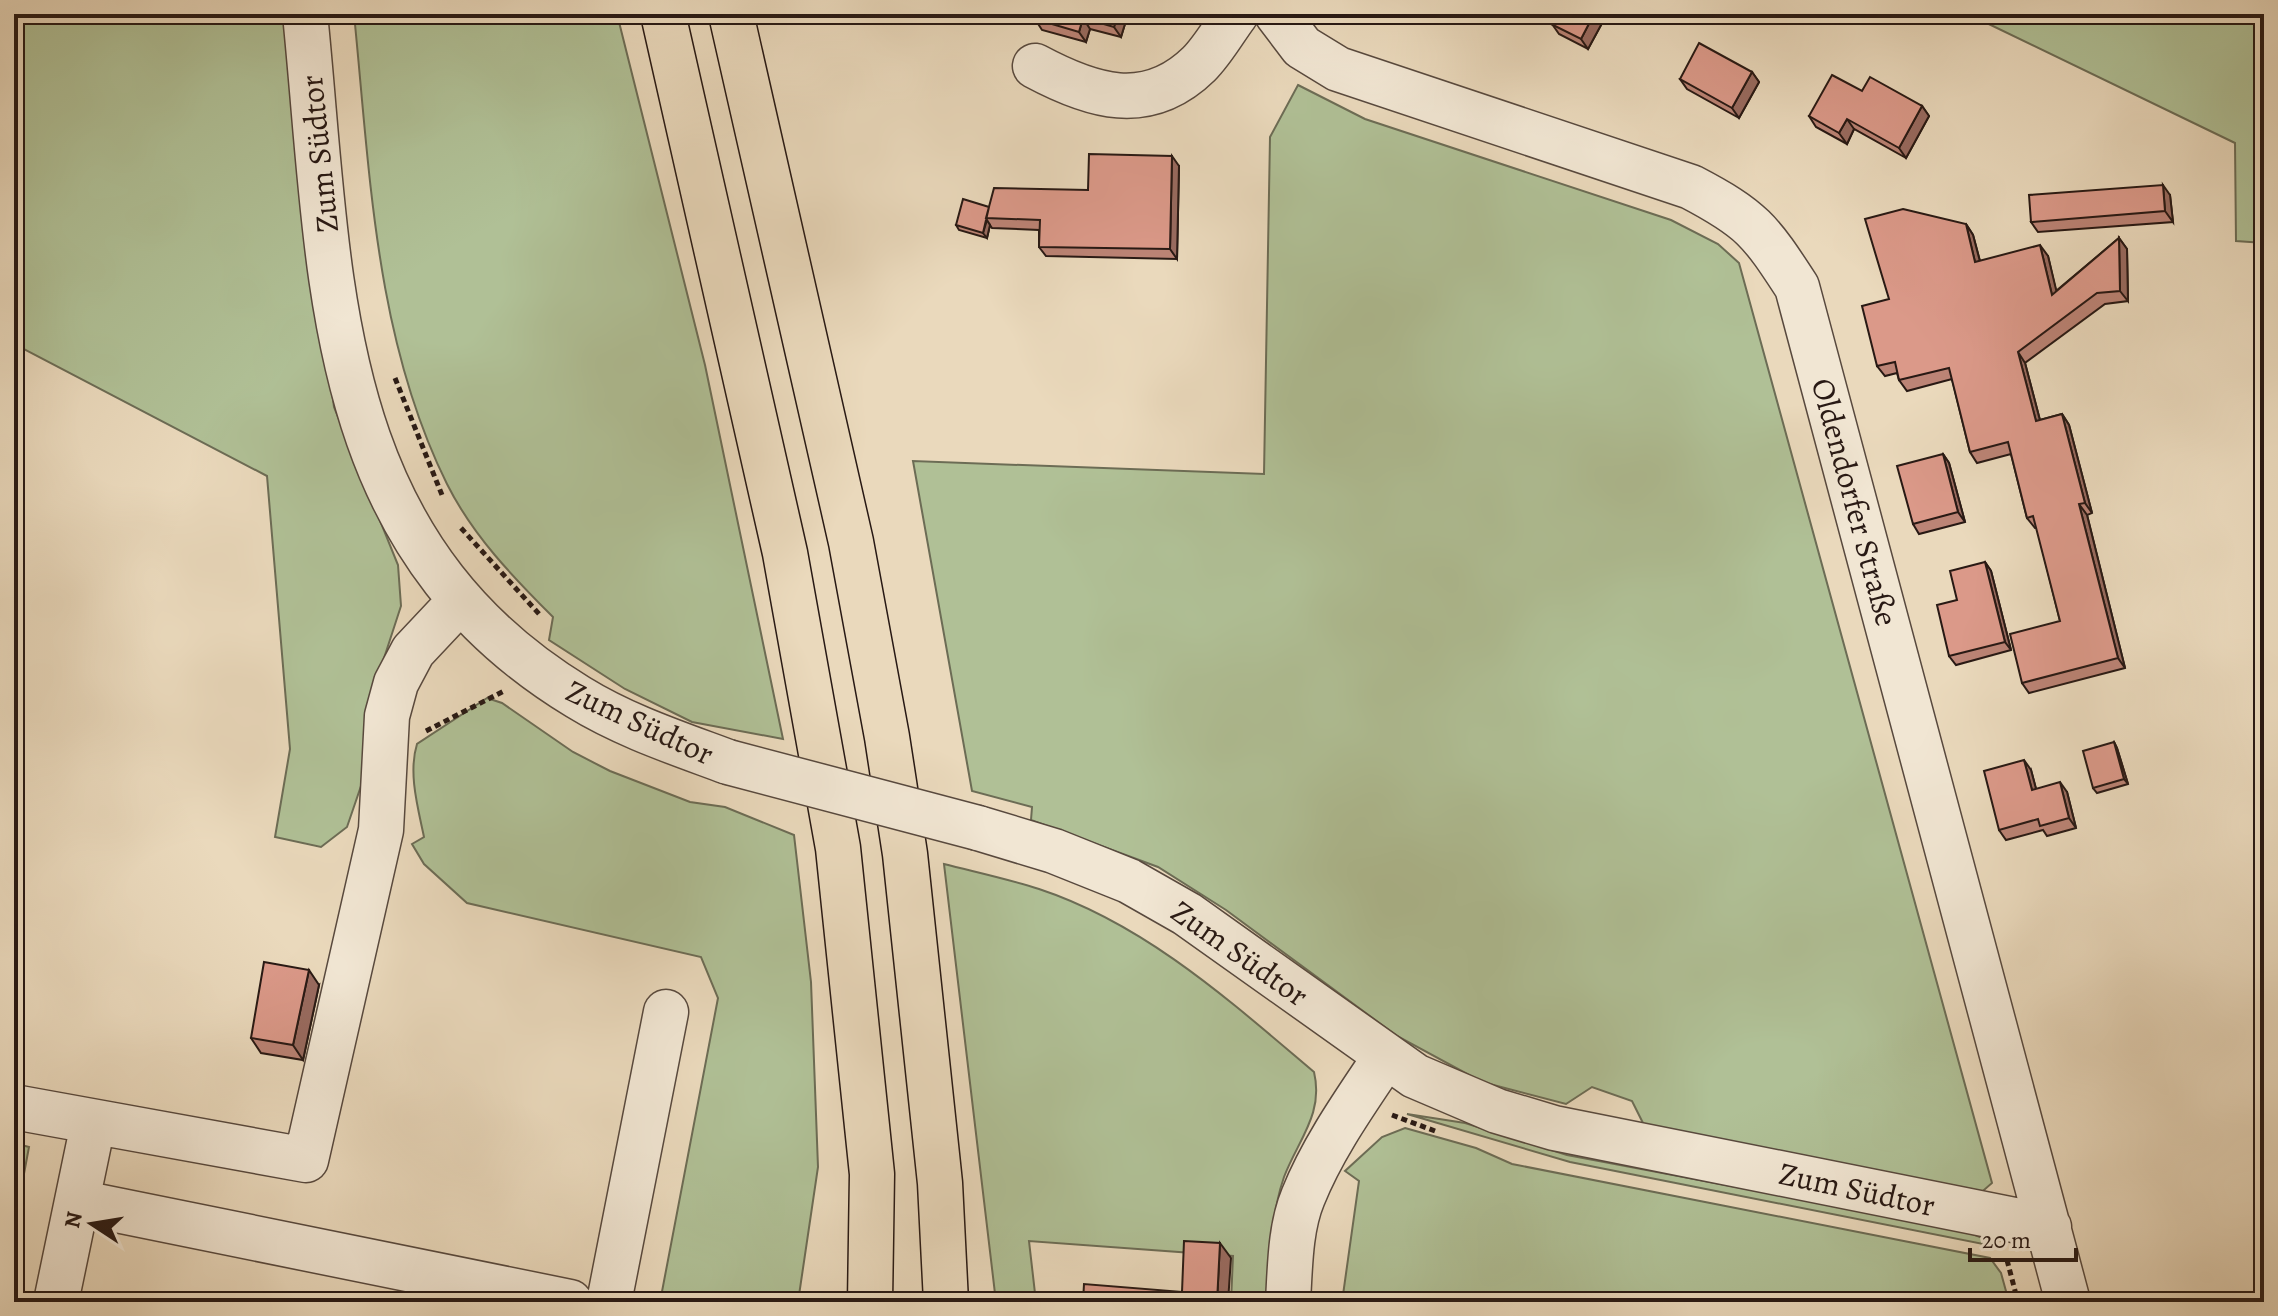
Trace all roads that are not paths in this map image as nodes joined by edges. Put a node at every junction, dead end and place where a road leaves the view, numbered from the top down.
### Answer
1 (305, 14) edge
2 (663, 14) edge
3 (731, 14) edge
4 (1236, 14) edge
5 (1277, 14) edge
6 (1035, 66) dead end
7 (460, 601) junction
8 (666, 1012) dead end
9 (1386, 1056) junction
10 (14, 1107) edge
11 (93, 1124) junction
12 (77, 1202) junction
13 (2049, 1227) junction
14 (56, 1302) edge
15 (570, 1302) edge
16 (609, 1302) edge
17 (870, 1302) edge
18 (946, 1302) edge
19 (1288, 1302) edge
20 (2068, 1302) edge

1 - 7 street, Zum Südtor
2 - 17 highway
3 - 18 highway
4 - 6 street
5 - 13 street, Oldendorfer Straße
7 - 9 street, Zum Südtor, bridge
7 - 11 street
8 - 16 street
9 - 13 street, Zum Südtor
9 - 19 street
10 - 11 street
11 - 12 street
12 - 14 street
12 - 15 street
13 - 20 street, Oldendorfer Straße

